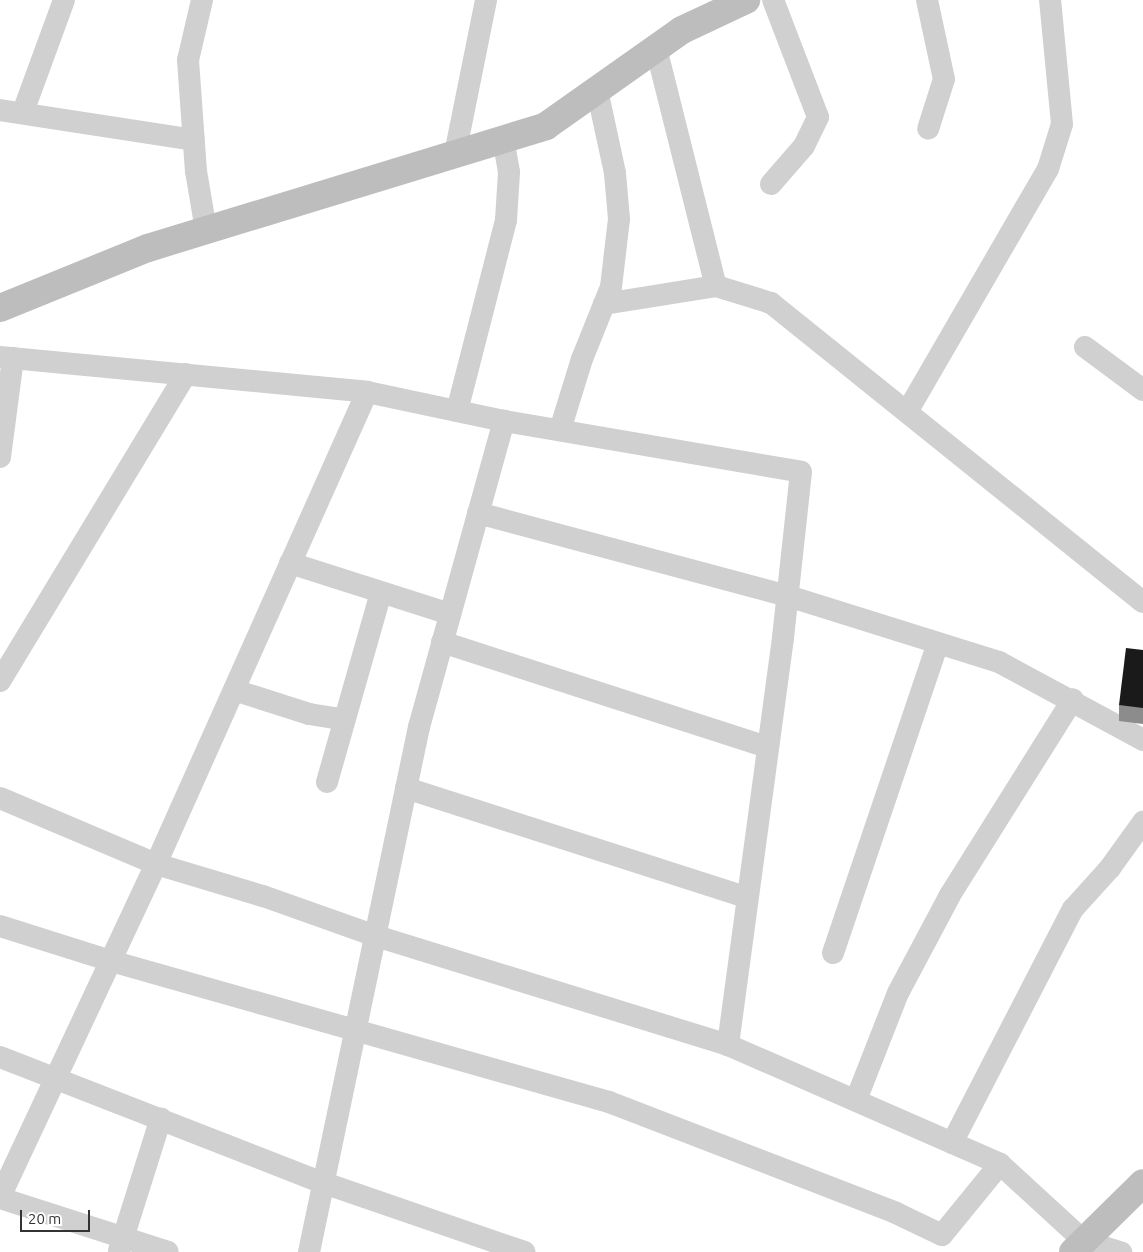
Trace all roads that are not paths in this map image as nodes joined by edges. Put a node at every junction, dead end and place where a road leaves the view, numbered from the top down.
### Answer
1 (64, 0) edge
2 (202, 0) edge
3 (486, 0) edge
4 (746, 0) edge
5 (773, 0) edge
6 (927, 0) edge
7 (1050, 0) edge
8 (656, 48) junction
9 (596, 90) junction
10 (0, 110) edge
11 (23, 112) junction
12 (928, 129) dead end
13 (503, 139) junction
14 (194, 140) junction
15 (455, 154) junction
16 (771, 184) dead end
17 (206, 230) junction
18 (716, 286) junction
19 (604, 304) junction
20 (0, 308) edge
21 (1085, 347) dead end
22 (7, 357) edge
23 (186, 374) junction
24 (1143, 390) edge
25 (367, 392) junction
26 (457, 410) junction
27 (907, 412) junction
28 (504, 420) junction
29 (560, 430) junction
30 (0, 457) edge
31 (478, 513) junction
32 (290, 563) junction
33 (381, 593) junction
34 (788, 596) junction
35 (1143, 602) edge
36 (450, 614) junction
37 (442, 642) junction
38 (938, 643) junction
39 (0, 681) edge
40 (234, 690) junction
41 (1072, 700) junction
42 (345, 720) junction
43 (1143, 740) edge
44 (768, 747) junction
45 (328, 782) dead end
46 (406, 788) junction
47 (0, 798) edge
48 (1143, 822) edge
49 (156, 864) junction
50 (746, 897) junction
51 (0, 926) edge
52 (376, 936) junction
53 (833, 953) dead end
54 (111, 962) junction
55 (356, 1032) junction
56 (728, 1045) junction
57 (0, 1057) edge
58 (56, 1077) junction
59 (856, 1100) junction
60 (161, 1118) junction
61 (952, 1142) junction
62 (1000, 1164) junction
63 (324, 1183) junction
64 (1143, 1183) edge
65 (0, 1198) edge
66 (121, 1245) edge
67 (1079, 1247) edge
68 (168, 1252) edge
69 (309, 1252) edge
70 (524, 1252) edge
71 (1120, 1252) edge

1 - 11 street
2 - 14 street
3 - 15 street
4 - 8 street
5 - 16 street
6 - 12 street
7 - 27 street
8 - 9 street
8 - 18 street
9 - 13 street
9 - 19 street
10 - 11 street
11 - 14 street
13 - 15 street
13 - 26 street
14 - 17 street
15 - 17 street
17 - 20 street
18 - 19 street
18 - 27 street
19 - 29 street
21 - 24 street
22 - 23 street
22 - 30 street
23 - 25 street
23 - 39 street
25 - 26 street
25 - 32 street
26 - 28 street
27 - 35 street
28 - 29 street
28 - 31 street
29 - 34 street
31 - 34 street
31 - 36 street
32 - 33 street
32 - 40 street
33 - 36 street
33 - 42 street
34 - 38 street
34 - 44 street
36 - 37 street
37 - 44 street
37 - 46 street
38 - 41 street
38 - 53 street
40 - 42 street
40 - 49 street
41 - 43 street
41 - 59 street
42 - 45 street
44 - 50 street
46 - 50 street
46 - 52 street
47 - 49 street
48 - 61 street
49 - 52 street
49 - 54 street
50 - 56 street
51 - 54 street
52 - 55 street
52 - 56 street
54 - 55 street
54 - 58 street
55 - 62 street
55 - 63 street
56 - 59 street
57 - 58 street
58 - 60 street
58 - 65 street
59 - 61 street
60 - 63 street
60 - 66 street
61 - 62 street
62 - 67 street
63 - 69 street
63 - 70 street
64 - 67 street
65 - 66 street
66 - 68 street
67 - 71 street

